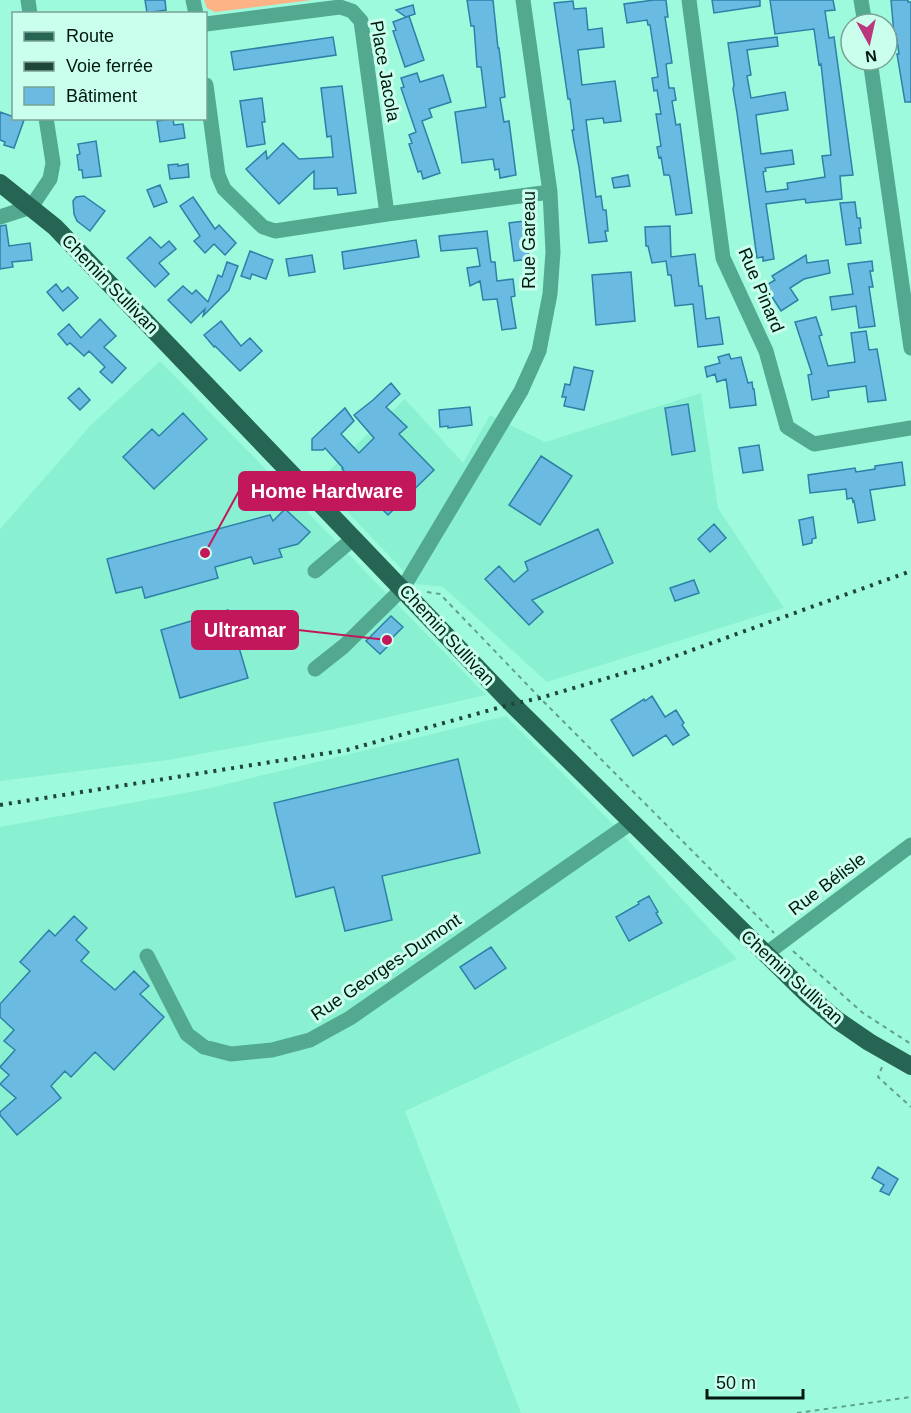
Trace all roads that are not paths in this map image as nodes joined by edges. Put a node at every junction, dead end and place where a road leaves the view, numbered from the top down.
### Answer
1 (522, 0) edge
2 (689, 0) edge
3 (207, 24) edge
4 (872, 72) edge
5 (207, 92) edge
6 (46, 120) edge
7 (0, 183) edge
8 (550, 192) junction
9 (31, 207) junction
10 (387, 214) junction
11 (0, 217) edge
12 (911, 348) edge
13 (911, 428) edge
14 (354, 538) junction
15 (315, 571) dead end
16 (403, 588) junction
17 (315, 669) dead end
18 (632, 822) junction
19 (911, 845) edge
20 (766, 954) junction
21 (147, 956) dead end
22 (911, 1066) edge

1 - 8 street, Rue Gareau
2 - 13 street, Rue Pinard
3 - 10 street, Place Jacola
4 - 12 street
5 - 10 street
6 - 9 street
7 - 9 main road, Chemin Sullivan
8 - 10 street
8 - 16 street, Rue Gareau
9 - 11 street
9 - 14 main road, Chemin Sullivan
14 - 15 street
14 - 16 main road, Chemin Sullivan
16 - 17 street, Rue Gareau
16 - 18 main road, Chemin Sullivan
18 - 20 main road, Chemin Sullivan
18 - 21 street, Rue Georges-Dumont
19 - 20 street, Rue Bélisle
20 - 22 main road, Chemin Sullivan

